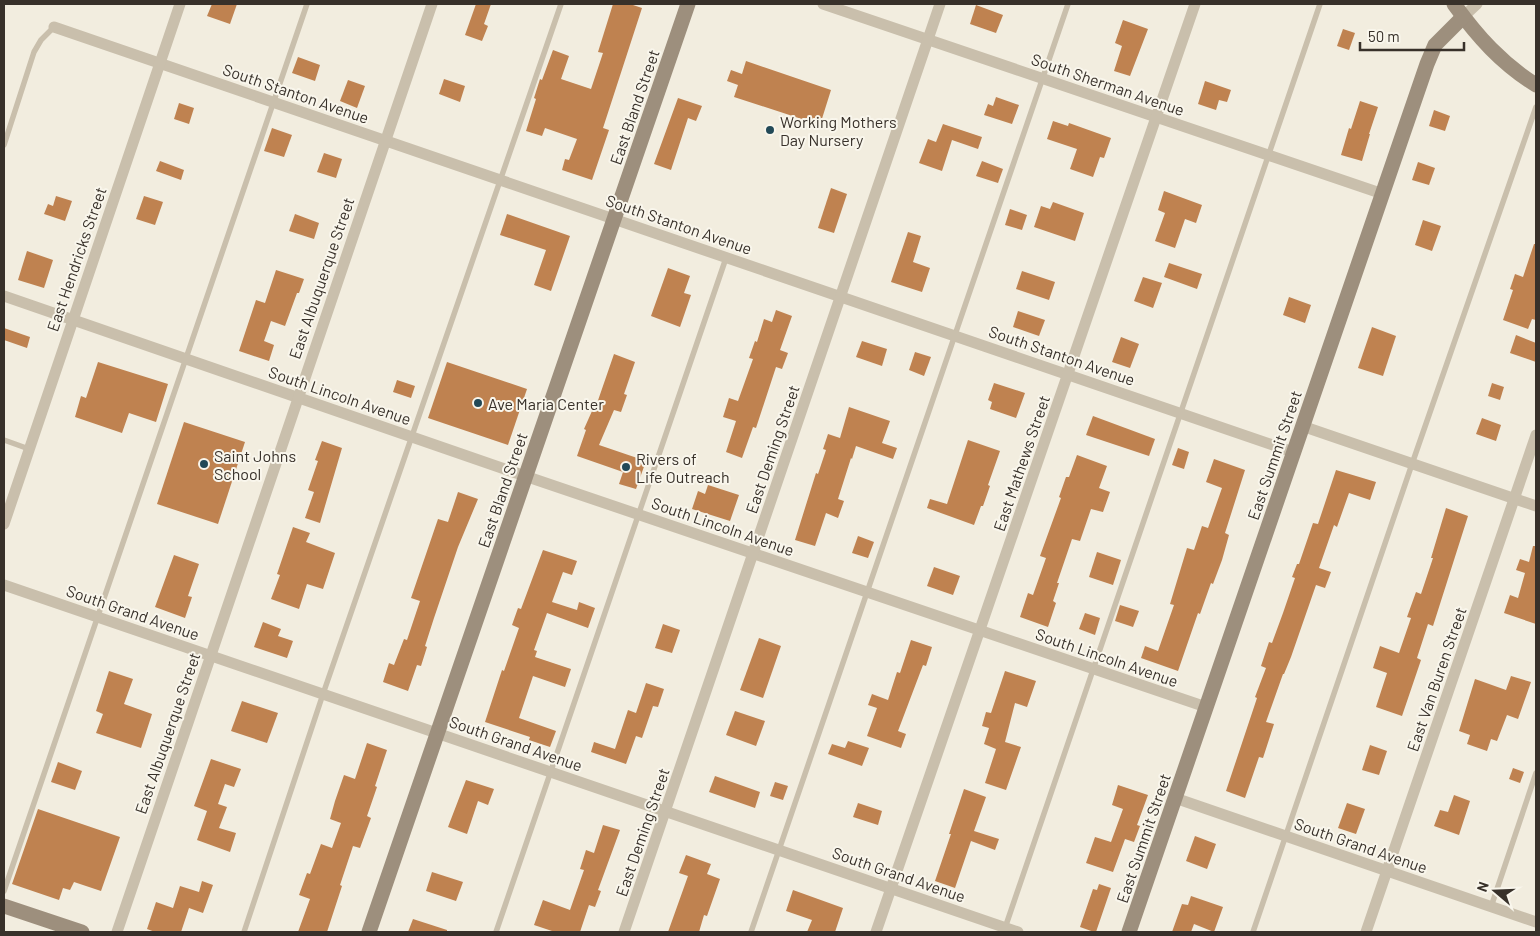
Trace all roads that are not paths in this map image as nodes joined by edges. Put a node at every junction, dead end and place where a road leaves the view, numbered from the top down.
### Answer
1 (180, 4) edge
2 (307, 4) edge
3 (432, 4) edge
4 (561, 4) edge
5 (688, 4) edge
6 (823, 4) edge
7 (940, 4) edge
8 (1068, 4) edge
9 (1195, 4) edge
10 (1320, 4) edge
11 (1454, 4) edge
12 (1477, 4) edge
13 (1463, 17) junction
14 (54, 27) joint
15 (928, 39) junction
16 (160, 63) junction
17 (1043, 79) junction
18 (1536, 85) edge
19 (274, 103) junction
20 (1536, 107) edge
21 (1157, 118) junction
22 (384, 141) junction
23 (4, 145) edge
24 (1269, 156) junction
25 (500, 181) junction
26 (1382, 194) junction
27 (613, 219) junction
28 (726, 258) junction
29 (4, 296) edge
30 (841, 296) junction
31 (73, 320) junction
32 (955, 336) junction
33 (187, 359) junction
34 (1068, 375) junction
35 (297, 398) junction
36 (1180, 413) junction
37 (1302, 426) junction
38 (1536, 436) edge
39 (412, 437) junction
40 (4, 440) edge
41 (29, 449) junction
42 (1293, 452) junction
43 (1412, 464) junction
44 (525, 476) junction
45 (1514, 499) junction
46 (1536, 506) edge
47 (639, 514) junction
48 (4, 524) edge
49 (753, 552) junction
50 (4, 585) edge
51 (867, 592) junction
52 (97, 617) junction
53 (981, 631) junction
54 (210, 656) junction
55 (1092, 669) junction
56 (323, 694) junction
57 (1206, 708) junction
58 (438, 734) junction
59 (550, 772) junction
60 (1536, 773) edge
61 (1175, 798) junction
62 (666, 812) junction
63 (1285, 836) junction
64 (779, 850) junction
65 (1387, 872) junction
66 (891, 889) junction
67 (4, 891) edge
68 (4, 906) edge
69 (1490, 907) junction
70 (1536, 922) edge
71 (1004, 930) edge
72 (82, 932) edge
73 (117, 932) edge
74 (244, 932) edge
75 (369, 932) edge
76 (496, 932) edge
77 (624, 932) edge
78 (751, 932) edge
79 (876, 932) edge
80 (1018, 932) edge
81 (1129, 932) edge
82 (1253, 932) edge
83 (1366, 932) edge

1 - 16 street, East Hendricks Street
2 - 19 lane
3 - 22 street, East Albuquerque Street
4 - 25 lane
5 - 27 street, East Bland Street
6 - 15 street, South Sherman Avenue
7 - 15 street, East Deming Street
8 - 17 lane
9 - 21 street, East Mathews Street
10 - 24 lane
11 - 13 street
12 - 13 street, East Summit Street
13 - 18 street
13 - 26 street, East Summit Street
14 - 16 street, South Stanton Avenue
14 - 23 lane
15 - 17 street, South Sherman Avenue
15 - 30 street, East Deming Street
16 - 19 street, South Stanton Avenue
16 - 31 street, East Hendricks Street
17 - 21 street, South Sherman Avenue
17 - 32 lane
19 - 22 street, South Stanton Avenue
19 - 33 lane
20 - 43 lane
21 - 24 street, South Sherman Avenue
21 - 34 street, East Mathews Street
22 - 25 street, South Stanton Avenue
22 - 35 street, East Albuquerque Street
24 - 26 street, South Sherman Avenue
24 - 36 lane
25 - 27 street, South Stanton Avenue
25 - 39 lane
26 - 37 street, East Summit Street
27 - 28 street, South Stanton Avenue
27 - 44 street, East Bland Street
28 - 30 street, South Stanton Avenue
28 - 47 lane
29 - 31 street, South Lincoln Avenue
30 - 32 street, South Stanton Avenue
30 - 49 street, East Deming Street
31 - 33 street, South Lincoln Avenue
31 - 41 street, East Hendricks Street
32 - 34 street, South Stanton Avenue
32 - 51 lane
33 - 35 street, South Lincoln Avenue
33 - 52 lane
34 - 36 street, South Stanton Avenue
34 - 53 street, East Mathews Street
35 - 39 street, South Lincoln Avenue
35 - 54 street, East Albuquerque Street
36 - 42 street, South Stanton Avenue
36 - 55 lane
37 - 42 street, East Summit Street
37 - 43 street
38 - 45 street, East Van Buren Street
39 - 44 street, South Lincoln Avenue
39 - 56 lane
40 - 41 lane
41 - 48 street, East Hendricks Street
42 - 57 street, East Summit Street
43 - 45 street
43 - 63 lane
44 - 47 street, South Lincoln Avenue
44 - 58 street, East Bland Street
45 - 46 street
45 - 65 street, East Van Buren Street
47 - 49 street, South Lincoln Avenue
47 - 59 lane
49 - 51 street, South Lincoln Avenue
49 - 62 street, East Deming Street
50 - 52 street, South Grand Avenue
51 - 53 street, South Lincoln Avenue
51 - 64 lane
52 - 54 street, South Grand Avenue
52 - 67 lane
53 - 55 street, South Lincoln Avenue
53 - 66 street, East Mathews Street
54 - 56 street, South Grand Avenue
54 - 73 street, East Albuquerque Street
55 - 57 street, South Lincoln Avenue
55 - 71 lane
56 - 58 street, South Grand Avenue
56 - 74 lane
57 - 61 street, East Summit Street
58 - 59 street, South Grand Avenue
58 - 75 street, East Bland Street
59 - 62 street, South Grand Avenue
59 - 76 lane
60 - 69 lane
61 - 63 street, South Grand Avenue
61 - 81 street, East Summit Street
62 - 64 street, South Grand Avenue
62 - 77 street, East Deming Street
63 - 65 street, South Grand Avenue
63 - 82 lane
64 - 66 street, South Grand Avenue
64 - 78 lane
65 - 69 street, South Grand Avenue
65 - 83 street, East Van Buren Street
66 - 71 street, South Grand Avenue
66 - 79 street, East Mathews Street
68 - 72 street
69 - 70 street, South Grand Avenue
71 - 80 street, South Grand Avenue

